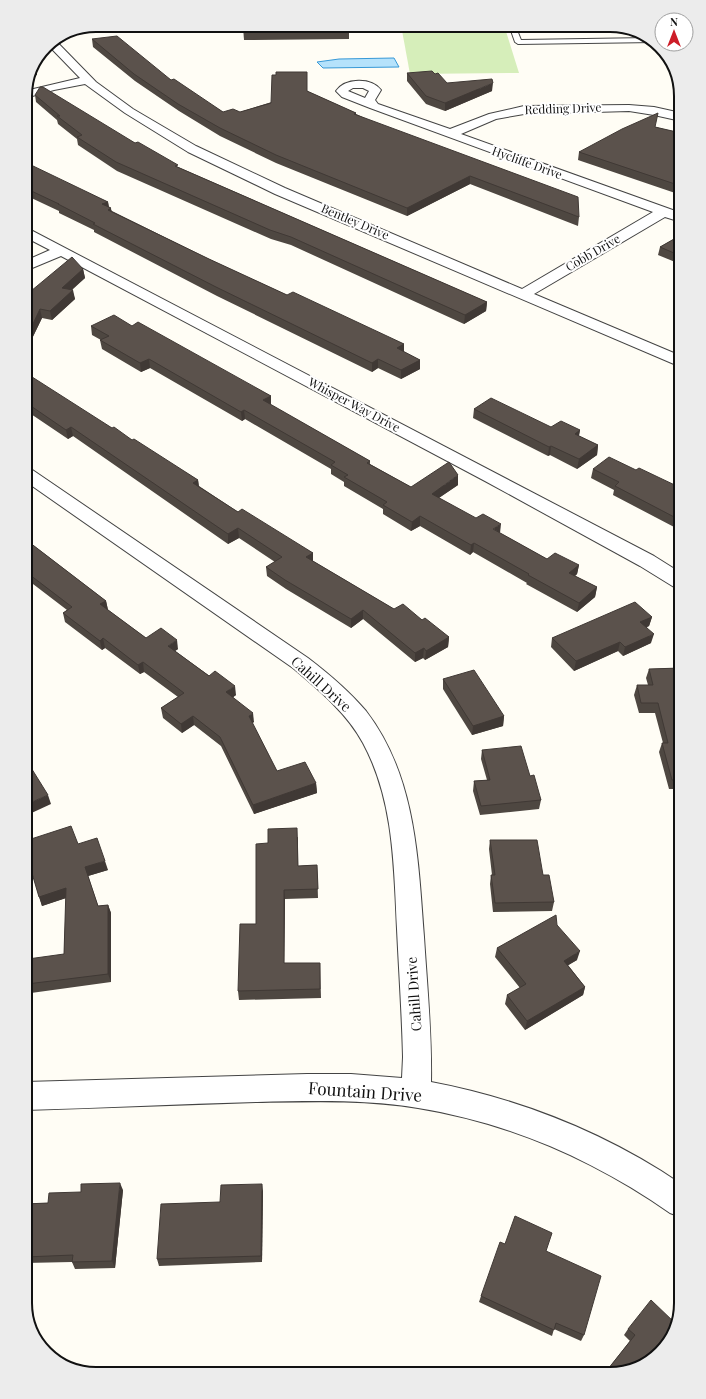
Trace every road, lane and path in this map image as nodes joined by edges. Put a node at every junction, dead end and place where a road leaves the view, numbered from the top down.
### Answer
1 (514, 32) edge
2 (641, 40) edge
3 (56, 46) edge
4 (87, 80) junction
5 (32, 93) edge
6 (374, 106) dead end
7 (674, 115) edge
8 (449, 134) junction
9 (663, 212) junction
10 (674, 216) edge
11 (32, 234) edge
12 (61, 250) junction
13 (32, 264) edge
14 (523, 294) junction
15 (674, 359) edge
16 (32, 478) edge
17 (674, 578) edge
18 (416, 1094) junction
19 (32, 1096) edge
20 (674, 1197) edge

1 - 2 lane
3 - 4 street, Bentley Drive
4 - 5 street
4 - 14 street, Bentley Drive
6 - 8 street, Hycliffe Drive
7 - 8 street, Redding Drive
8 - 9 street, Hycliffe Drive
9 - 10 street, Hycliffe Drive
9 - 14 street, Cobb Drive
11 - 12 street, Whisper Way Drive
12 - 13 street
12 - 17 street, Whisper Way Drive
14 - 15 street, Bentley Drive
16 - 18 street, Cahill Drive
18 - 19 street, Fountain Drive
18 - 20 street, Fountain Drive

